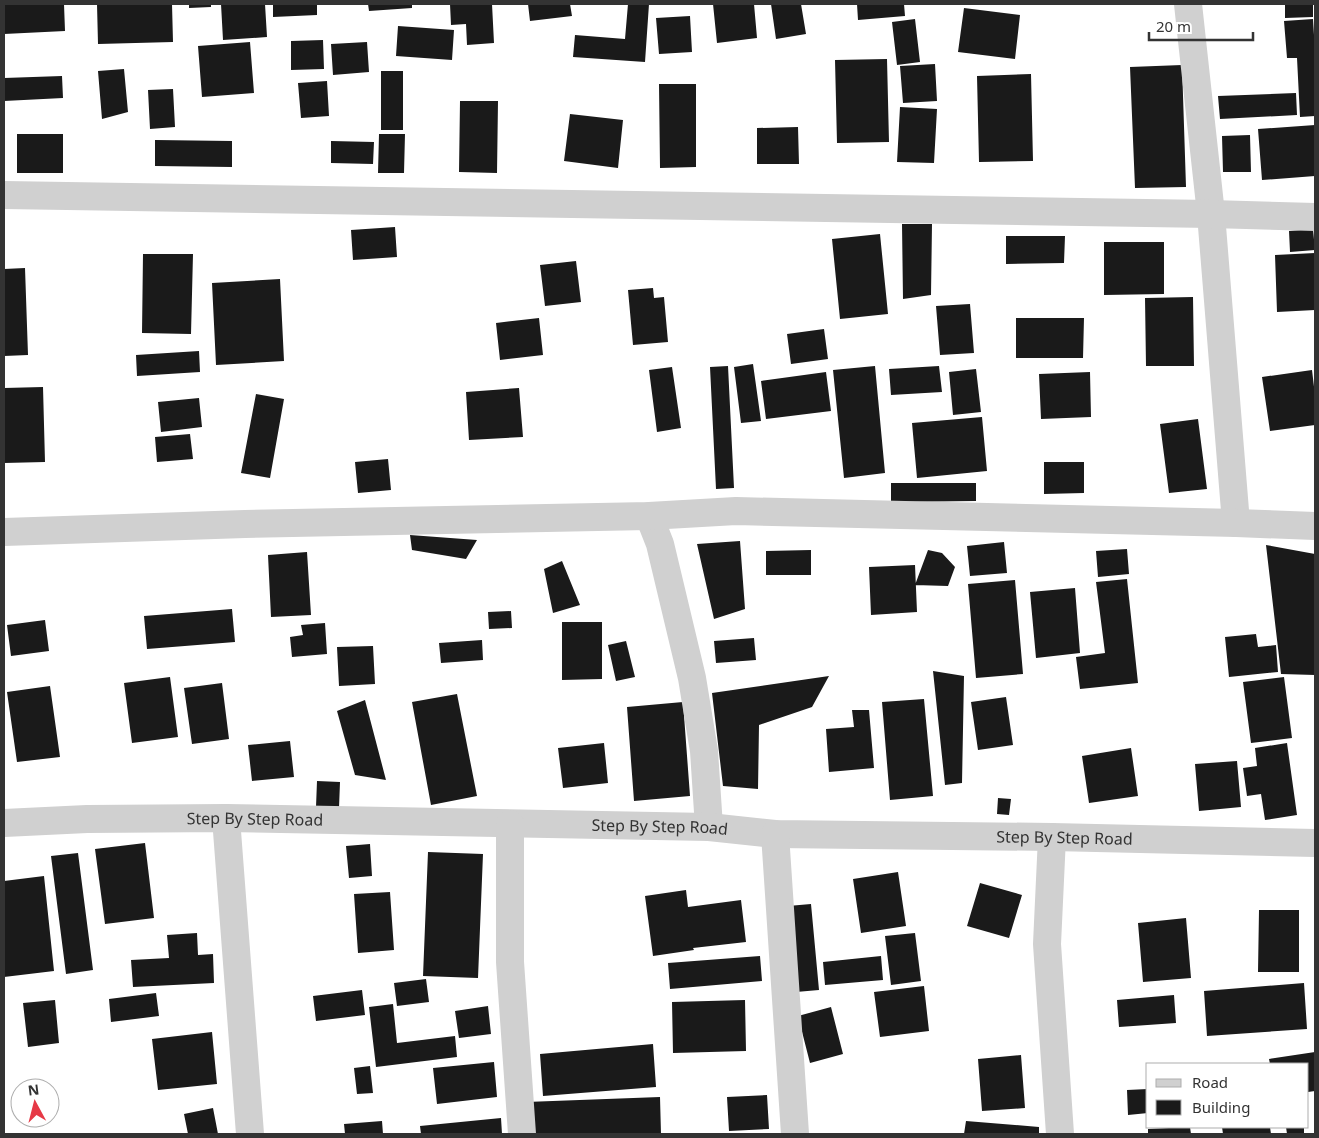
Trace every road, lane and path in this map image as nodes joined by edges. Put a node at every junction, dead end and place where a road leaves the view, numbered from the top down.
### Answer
1 (1188, 4) edge
2 (4, 195) edge
3 (1211, 214) junction
4 (1315, 217) edge
5 (649, 516) junction
6 (1236, 523) junction
7 (1315, 526) edge
8 (4, 532) edge
9 (226, 818) junction
10 (4, 823) edge
11 (510, 824) junction
12 (709, 827) junction
13 (776, 834) junction
14 (1052, 837) junction
15 (1315, 843) edge
16 (250, 1134) edge
17 (522, 1134) edge
18 (795, 1134) edge
19 (1060, 1134) edge

1 - 3 street
2 - 3 street
3 - 4 street
3 - 6 street
5 - 6 street
5 - 8 street
5 - 12 street
6 - 7 street
9 - 10 street, Step By Step Road
9 - 11 street, Step By Step Road
9 - 16 street
11 - 12 street, Step By Step Road
11 - 17 street
12 - 13 street, Step By Step Road
13 - 14 street, Step By Step Road
13 - 18 street
14 - 15 street, Step By Step Road
14 - 19 street

